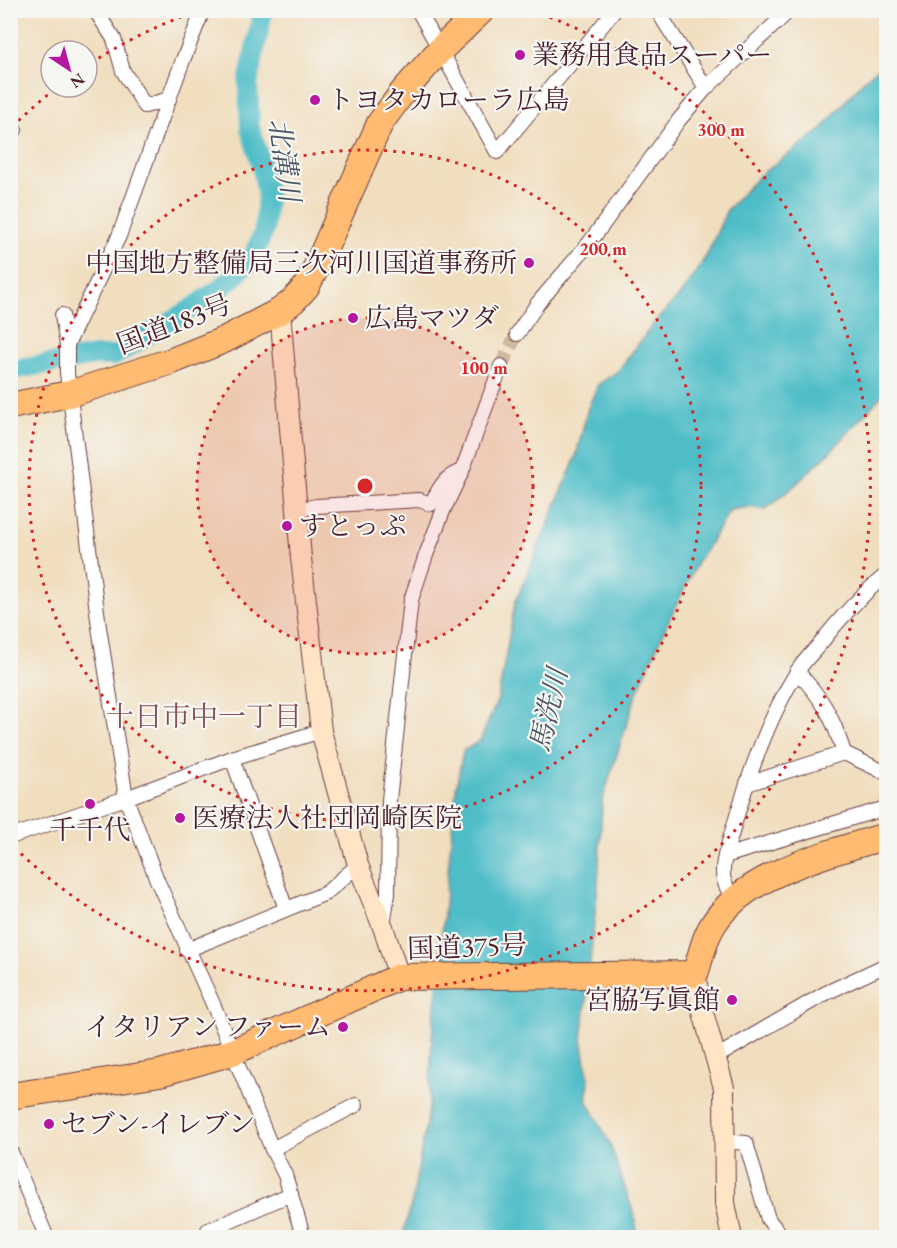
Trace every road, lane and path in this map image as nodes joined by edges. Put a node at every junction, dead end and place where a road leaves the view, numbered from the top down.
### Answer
1 (203, 10) edge
2 (418, 10) edge
3 (482, 10) edge
4 (615, 10) edge
5 (657, 10) edge
6 (790, 10) edge
7 (97, 13) dead end
8 (440, 50) junction
9 (705, 88) junction
10 (169, 99) junction
11 (280, 311) junction
12 (62, 315) dead end
13 (517, 334) tunnel mouth
14 (68, 349) junction
15 (501, 366) tunnel mouth
16 (68, 383) junction
17 (10, 406) edge
18 (462, 471) junction
19 (296, 510) junction
20 (885, 579) edge
21 (797, 671) junction
22 (321, 731) junction
23 (844, 753) junction
24 (232, 758) junction
25 (886, 773) edge
26 (747, 784) junction
27 (126, 798) junction
28 (886, 808) edge
29 (886, 836) edge
30 (10, 837) edge
31 (725, 856) junction
32 (358, 865) junction
33 (733, 900) junction
34 (286, 909) junction
35 (383, 927) junction
36 (187, 950) junction
37 (886, 965) edge
38 (685, 973) junction
39 (410, 977) junction
40 (234, 1052) junction
41 (716, 1056) junction
42 (10, 1096) edge
43 (356, 1105) dead end
44 (723, 1141) junction
45 (272, 1149) junction
46 (10, 1150) edge
47 (291, 1194) junction
48 (208, 1230) dead end
49 (886, 1234) edge
50 (47, 1238) edge
51 (301, 1238) edge
52 (732, 1238) edge
53 (783, 1238) edge
54 (882, 1238) edge

1 - 10 street
2 - 8 street
3 - 8 highway, 国道183号
4 - 8 street
5 - 9 street
6 - 9 street
7 - 10 street
8 - 11 highway, 国道183号
9 - 13 street
10 - 14 street
11 - 16 highway, 国道183号
11 - 19 street
12 - 14 street
14 - 16 street
15 - 18 street
16 - 17 highway, 国道183号
16 - 27 street
18 - 19 street
18 - 35 street
19 - 22 street
20 - 21 street
21 - 23 street
21 - 26 street
22 - 24 street
22 - 32 street
23 - 25 street
23 - 26 street
24 - 27 street
24 - 34 street
26 - 31 street
27 - 30 street
27 - 36 street
28 - 31 street
29 - 33 highway
31 - 33 street
32 - 34 street
32 - 35 street
33 - 38 highway
34 - 36 street
35 - 39 street
36 - 40 street
37 - 41 street
38 - 39 highway, 国道375号
38 - 41 street
39 - 40 highway, 国道375号
40 - 42 highway, 国道375号
40 - 45 street
41 - 44 street
43 - 45 street
44 - 52 street
44 - 53 street
45 - 47 street
46 - 50 street
47 - 48 street
47 - 51 street
49 - 54 street

